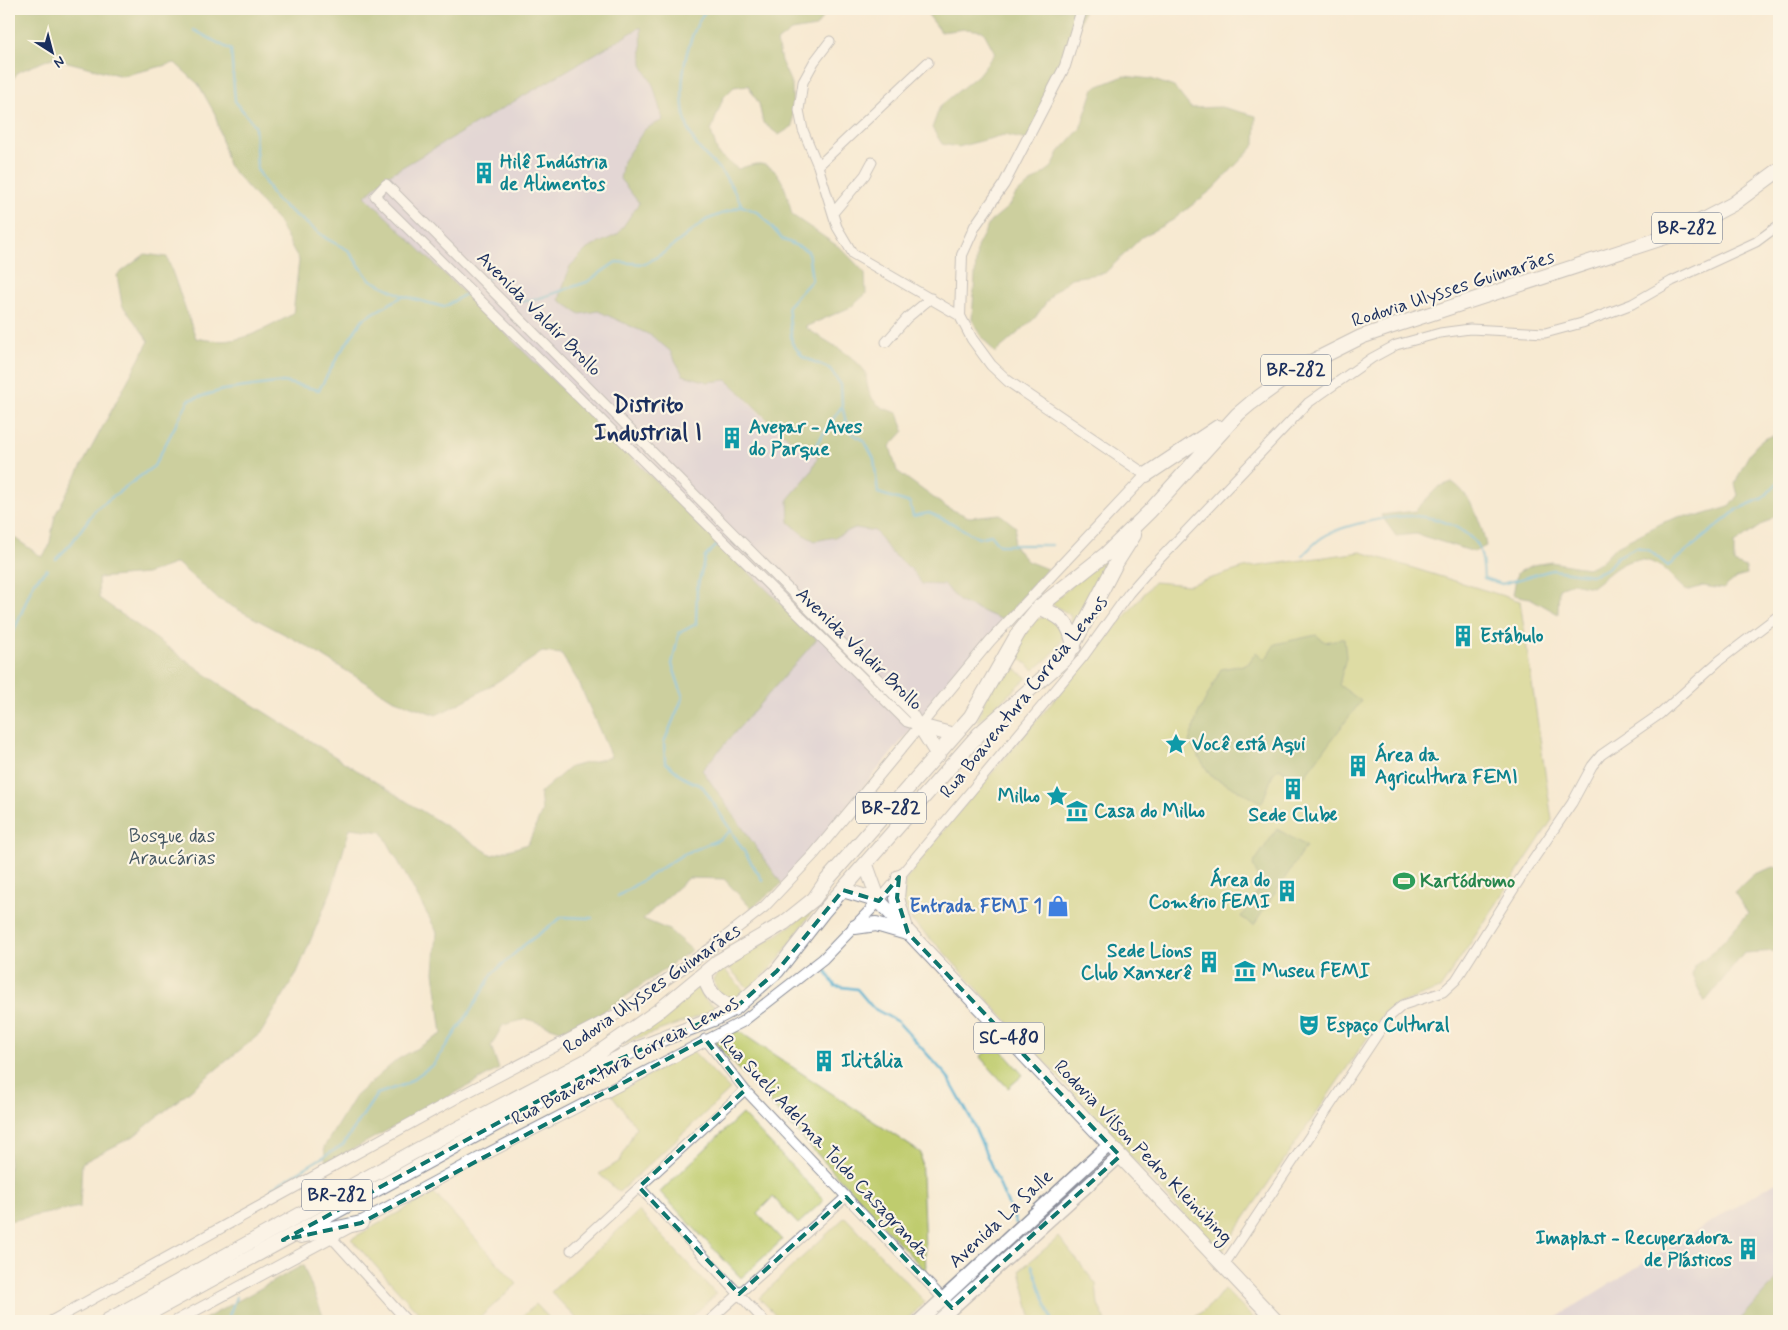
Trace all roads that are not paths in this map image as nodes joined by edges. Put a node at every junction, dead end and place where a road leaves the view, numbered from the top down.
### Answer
1 (1082, 9) edge
2 (830, 41) dead end
3 (928, 62) dead end
4 (872, 162) dead end
5 (818, 166) junction
6 (1779, 170) edge
7 (833, 213) junction
8 (1779, 225) edge
9 (931, 298) junction
10 (960, 316) junction
11 (886, 342) dead end
12 (1238, 414) junction
13 (1146, 476) junction
14 (1149, 512) junction
15 (1039, 607) junction
16 (1779, 615) edge
17 (1074, 646) junction
18 (920, 726) junction
19 (954, 735) junction
20 (938, 755) junction
21 (866, 865) junction
22 (899, 877) junction
23 (843, 890) junction
24 (879, 901) junction
25 (855, 927) junction
26 (908, 933) junction
27 (706, 972) junction
28 (735, 1008) junction
29 (705, 1039) junction
30 (745, 1090) junction
31 (1109, 1145) junction
32 (1120, 1156) junction
33 (640, 1187) junction
34 (846, 1197) junction
35 (361, 1223) junction
36 (332, 1238) junction
37 (283, 1240) junction
38 (571, 1250) dead end
39 (1224, 1265) junction
40 (739, 1294) junction
41 (943, 1298) junction
42 (952, 1308) junction
43 (940, 1320) edge
44 (52, 1321) edge
45 (106, 1321) edge
46 (135, 1321) edge
47 (176, 1321) edge
48 (407, 1321) edge
49 (709, 1321) edge
50 (764, 1321) edge
51 (919, 1321) edge
52 (1276, 1321) edge

1 - 10 street
2 - 5 street
3 - 5 street
4 - 7 street
5 - 7 street
6 - 12 main road, Rodovia Ulysses Guimarães / BR-282
7 - 9 street
8 - 22 street, Rua Boaventura Correia Lemos
9 - 10 street
9 - 11 street
10 - 13 street
12 - 13 main road
12 - 14 main road, Rodovia Ulysses Guimarães / BR-282
13 - 18 street
14 - 15 main road, Rodovia Ulysses Guimarães / BR-282
14 - 17 main road, Rodovia Ulysses Guimarães / BR-282
15 - 17 main road
15 - 19 main road, Rodovia Ulysses Guimarães / BR-282
16 - 39 street
17 - 21 main road, Rodovia Ulysses Guimarães / BR-282
18 - 18 street, Avenida Valdir Brollo
18 - 19 main road
18 - 20 main road
18 - 44 street
19 - 20 main road, Rodovia Ulysses Guimarães / BR-282
20 - 27 main road, Rodovia Ulysses Guimarães / BR-282
21 - 23 main road, Rodovia Ulysses Guimarães / BR-282
21 - 24 main road, Rodovia Vilson Pedro Kleinübing / SC-480
22 - 24 street, Rua Boaventura Correia Lemos
22 - 26 main road
23 - 24 main road
23 - 28 main road, Rodovia Ulysses Guimarães / BR-282
24 - 25 street, Rua Boaventura Correia Lemos
24 - 26 main road, Rodovia Vilson Pedro Kleinübing / SC-480
25 - 26 main road
25 - 29 street, Rua Boaventura Correia Lemos
26 - 31 main road, Rodovia Vilson Pedro Kleinübing / SC-480
27 - 28 main road
27 - 45 main road, Rodovia Ulysses Guimarães / BR-282
28 - 37 main road, Rodovia Ulysses Guimarães / BR-282
29 - 30 street, Rua Sueli Adelma Toldo Casagranda
29 - 35 street, Rua Boaventura Correia Lemos
30 - 33 street
30 - 34 street, Rua Sueli Adelma Toldo Casagranda
31 - 32 main road, Rodovia Vilson Pedro Kleinübing / SC-480
31 - 41 main road, Avenida La Salle
32 - 39 main road, Rodovia Vilson Pedro Kleinübing / SC-480
32 - 42 main road, Avenida La Salle
33 - 38 street
33 - 40 street
34 - 40 street
34 - 41 street, Rua Sueli Adelma Toldo Casagranda
35 - 36 street, Rua Boaventura Correia Lemos
35 - 37 main road
36 - 47 street, Rua Boaventura Correia Lemos
36 - 48 street
37 - 46 main road, Rodovia Ulysses Guimarães / BR-282
39 - 52 main road, Rodovia Vilson Pedro Kleinübing / SC-480
40 - 49 street
40 - 50 street
41 - 42 street, Rua Sueli Adelma Toldo Casagranda
41 - 51 main road, Avenida La Salle
42 - 43 main road, Avenida La Salle

